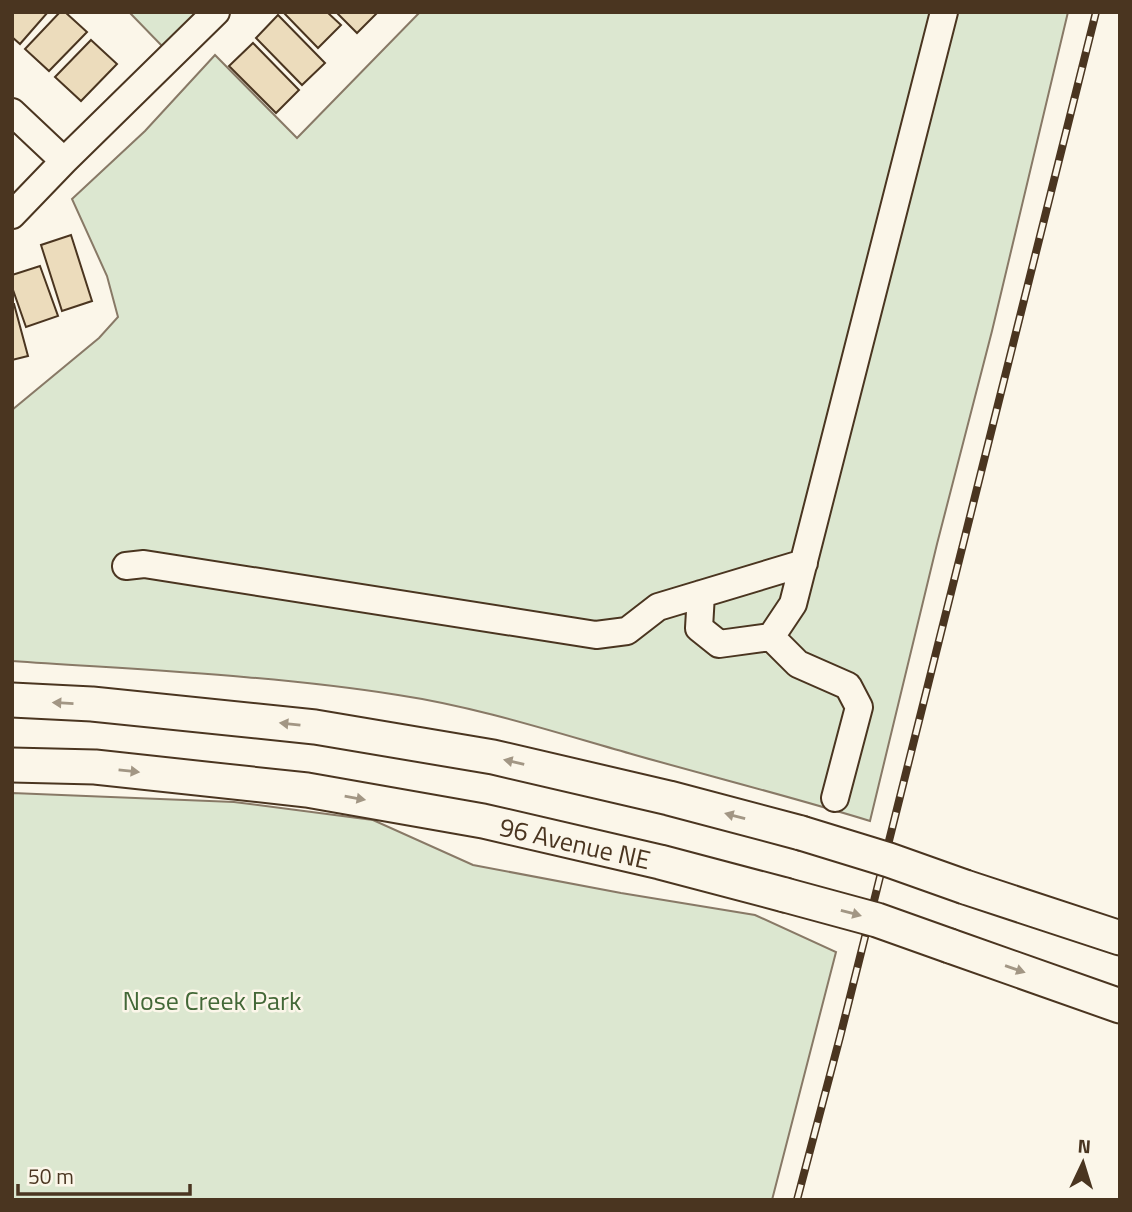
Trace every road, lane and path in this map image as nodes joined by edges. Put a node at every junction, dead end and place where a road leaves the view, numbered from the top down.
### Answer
1 (216, 12) edge
2 (944, 12) edge
3 (12, 112) edge
4 (64, 161) junction
5 (12, 215) edge
6 (804, 563) junction
7 (126, 566) dead end
8 (701, 594) junction
9 (771, 637) junction
10 (12, 700) edge
11 (12, 765) edge
12 (835, 798) dead end
13 (1120, 938) edge
14 (1120, 1006) edge

1 - 4 street
2 - 6 street
3 - 4 street
4 - 5 street
6 - 8 street
6 - 9 street
7 - 8 street
8 - 9 street
9 - 12 street
13 -> 10 main road, bridge
11 -> 14 main road, 96 Avenue NE, bridge

